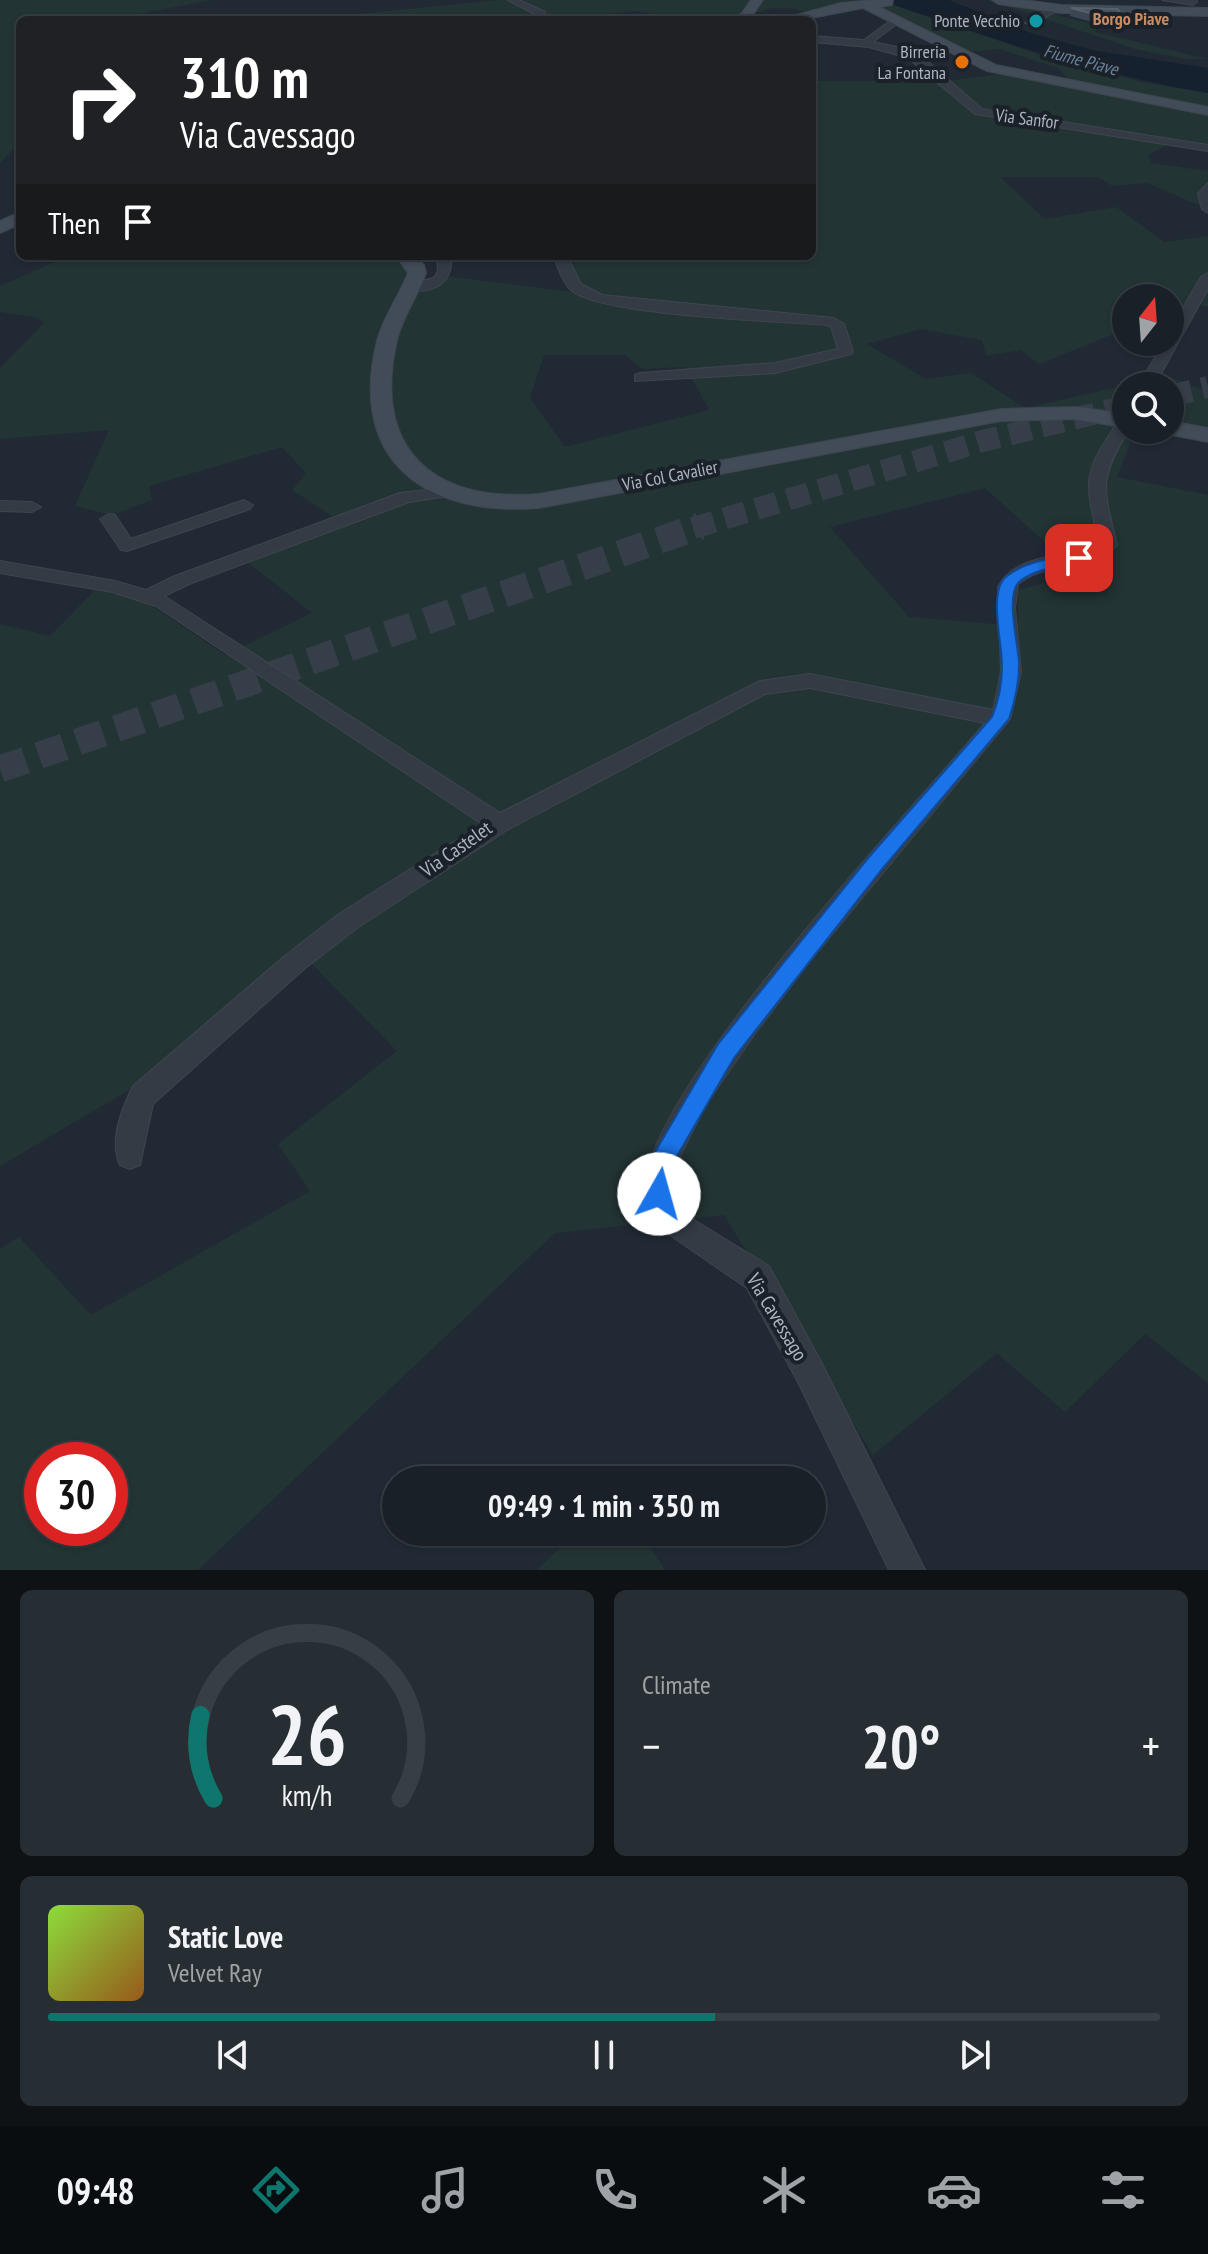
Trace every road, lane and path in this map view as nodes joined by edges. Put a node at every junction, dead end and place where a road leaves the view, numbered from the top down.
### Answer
1 (512, 0) edge
2 (998, 0) edge
3 (1166, 0) edge
4 (1195, 1) edge
5 (889, 2) edge
6 (868, 6) junction
7 (1051, 11) junction
8 (1180, 11) junction
9 (1208, 12) edge
10 (542, 16) edge
11 (802, 16) edge
12 (897, 20) junction
13 (1030, 23) dead end
14 (816, 39) edge
15 (868, 42) junction
16 (1208, 111) edge
17 (1208, 148) edge
18 (1208, 187) edge
19 (1208, 209) edge
20 (408, 260) edge
21 (445, 260) edge
22 (562, 260) edge
23 (1208, 277) edge
24 (413, 287) junction
25 (1154, 372) edge
26 (640, 378) dead end
27 (1112, 419) edge
28 (1184, 431) edge
29 (1208, 435) edge
30 (1112, 443) edge
31 (448, 491) junction
32 (244, 505) dead end
33 (0, 506) edge
34 (32, 507) dead end
35 (109, 519) dead end
36 (0, 567) edge
37 (149, 596) junction
38 (1000, 719) junction
39 (499, 824) junction
40 (130, 1156) dead end
41 (907, 1570) edge

1 - 10 street
2 - 7 main road
3 - 4 street
4 - 8 street
5 - 6 main road
6 - 11 main road
6 - 12 main road
7 - 8 main road
7 - 13 street
8 - 9 main road
12 - 15 street
12 - 16 main road
14 - 15 street, Via Sanfor
15 - 17 street, Via Sanfor
18 - 19 street
20 - 24 main road
21 - 24 street
22 - 26 street
23 - 25 street
24 - 31 main road, Via Col Cavalier
27 - 31 main road, Via Col Cavalier
28 - 29 main road
30 - 38 street, Via Cavessago
31 - 37 street
32 - 35 street
33 - 34 street
36 - 37 street, Via Castelet
37 - 39 street, Via Castelet
38 - 39 street
38 - 41 street, Via Cavessago
39 - 40 street, Via Castelet

